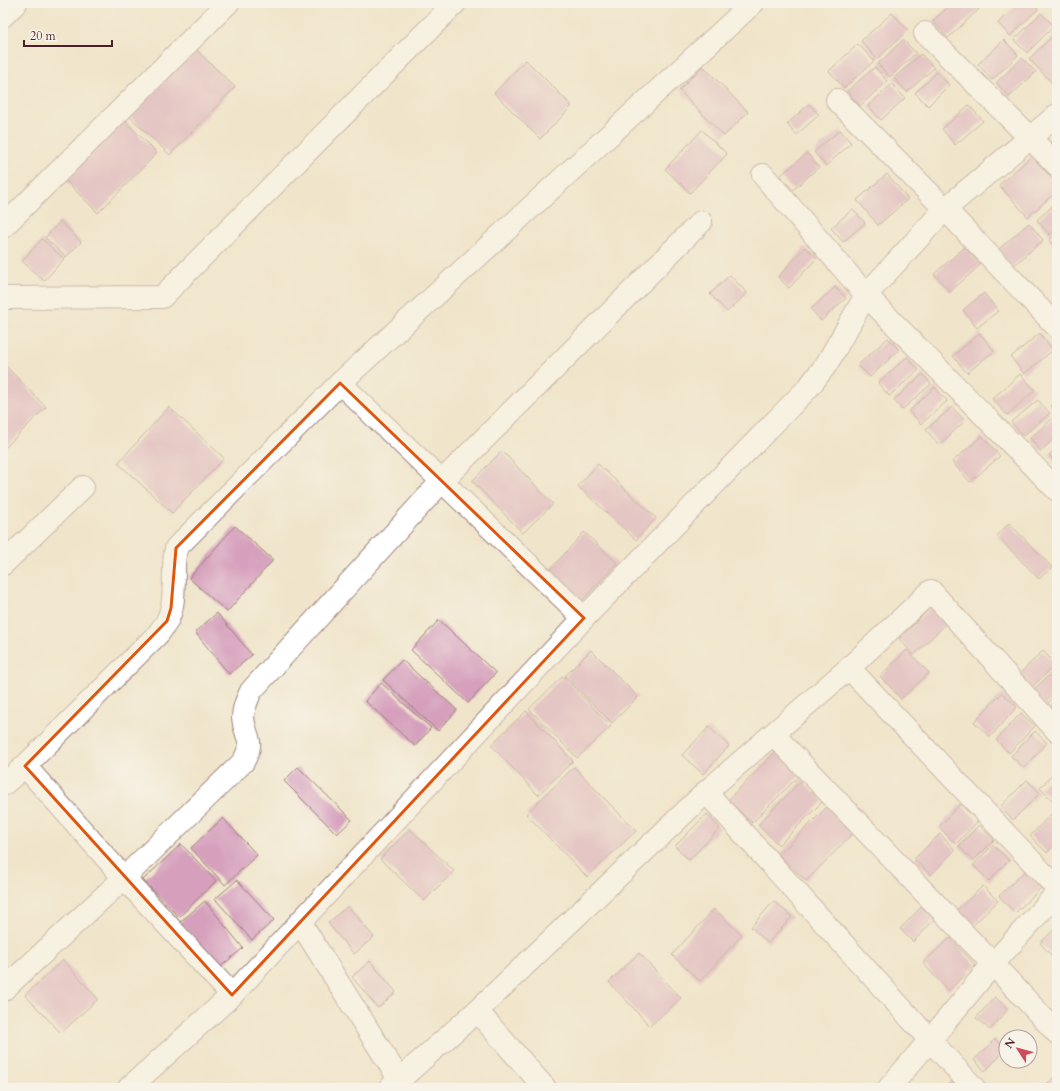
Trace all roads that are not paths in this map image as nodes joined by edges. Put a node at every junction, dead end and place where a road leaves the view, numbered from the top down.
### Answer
1 (16, 3) edge
2 (228, 3) edge
3 (455, 3) edge
4 (753, 3) edge
5 (3, 16) edge
6 (925, 33) dead end
7 (837, 100) dead end
8 (1057, 115) edge
9 (1030, 136) junction
10 (1057, 165) edge
11 (763, 175) dead end
12 (945, 209) junction
13 (701, 222) dead end
14 (3, 227) edge
15 (866, 295) junction
16 (3, 298) edge
17 (1057, 327) edge
18 (340, 383) junction
19 (442, 481) junction
20 (83, 487) dead end
21 (1057, 490) edge
22 (3, 564) edge
23 (584, 618) junction
24 (849, 668) junction
25 (1057, 731) edge
26 (774, 735) junction
27 (24, 766) junction
28 (3, 785) edge
29 (706, 792) junction
30 (124, 878) junction
31 (1057, 888) edge
32 (1057, 893) edge
33 (300, 922) junction
34 (993, 964) junction
35 (3, 990) edge
36 (232, 995) junction
37 (477, 1011) junction
38 (1057, 1033) edge
39 (930, 1040) junction
40 (395, 1084) edge
41 (129, 1088) edge
42 (545, 1088) edge
43 (889, 1088) edge
44 (974, 1088) edge

1 - 5 street
2 - 14 street
3 - 16 street
4 - 18 street
6 - 9 street
7 - 12 street
8 - 9 street
9 - 10 street
9 - 12 street
11 - 15 street
12 - 15 street
12 - 17 street
13 - 19 street
15 - 21 street
15 - 23 street
18 - 19 street
18 - 27 street
19 - 23 street
19 - 30 street
20 - 22 street
23 - 33 street
24 - 25 street
24 - 26 street
24 - 31 street
26 - 29 street
26 - 34 street
27 - 28 street
27 - 30 street
29 - 37 street
29 - 39 street
30 - 35 street
30 - 36 street
32 - 34 street
33 - 36 street
33 - 40 street
34 - 38 street
34 - 39 street
36 - 41 street
37 - 40 street
37 - 42 street
39 - 43 street
39 - 44 street

